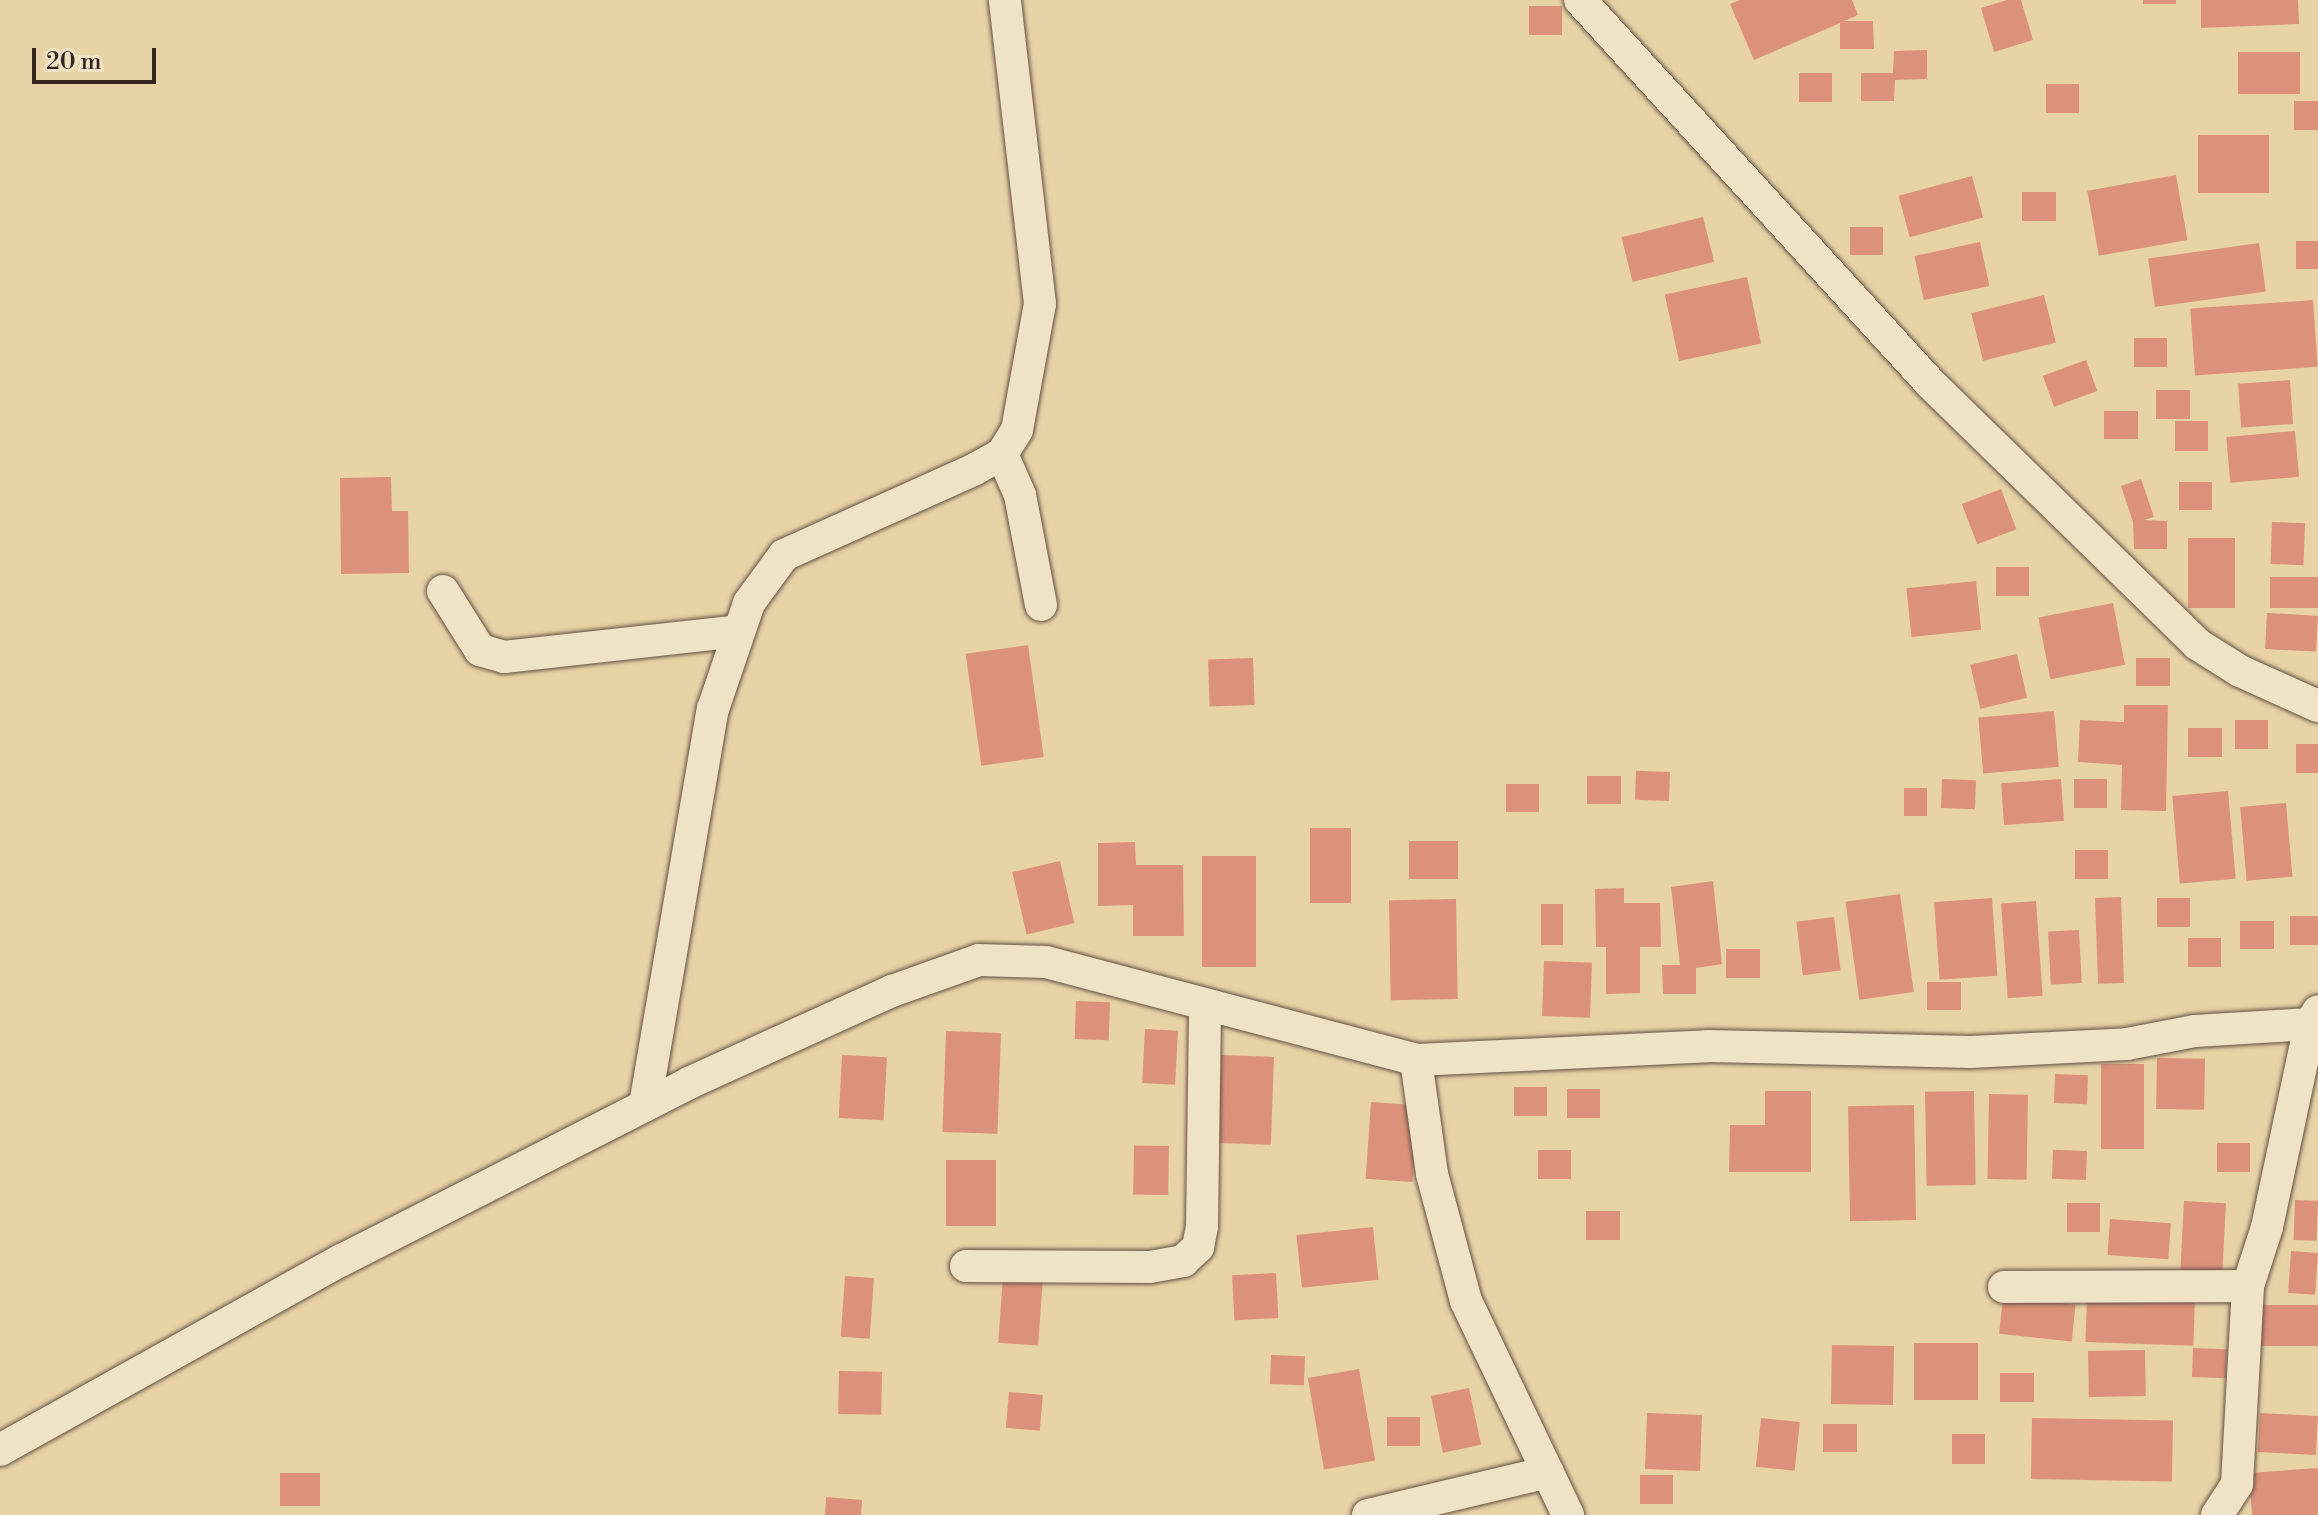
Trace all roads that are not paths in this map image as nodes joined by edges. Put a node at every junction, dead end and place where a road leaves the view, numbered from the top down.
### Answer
1 (1005, 0) edge
2 (1580, 0) edge
3 (1002, 454) junction
4 (443, 591) dead end
5 (1041, 605) dead end
6 (739, 631) junction
7 (2318, 706) edge
8 (1205, 1005) junction
9 (2314, 1017) edge
10 (1416, 1060) junction
11 (645, 1105) junction
12 (966, 1266) dead end
13 (2248, 1286) junction
14 (2004, 1287) dead end
15 (0, 1450) edge
16 (1548, 1472) junction
17 (1368, 1515) edge
18 (1568, 1515) edge
19 (2217, 1515) edge

1 - 3 street
2 - 7 street
3 - 5 street
3 - 6 street
4 - 6 street
6 - 11 street
8 - 10 street
8 - 11 street
8 - 12 street
9 - 10 street
9 - 13 street
10 - 16 street
11 - 15 street
13 - 14 street
13 - 19 street
16 - 17 street
16 - 18 street

